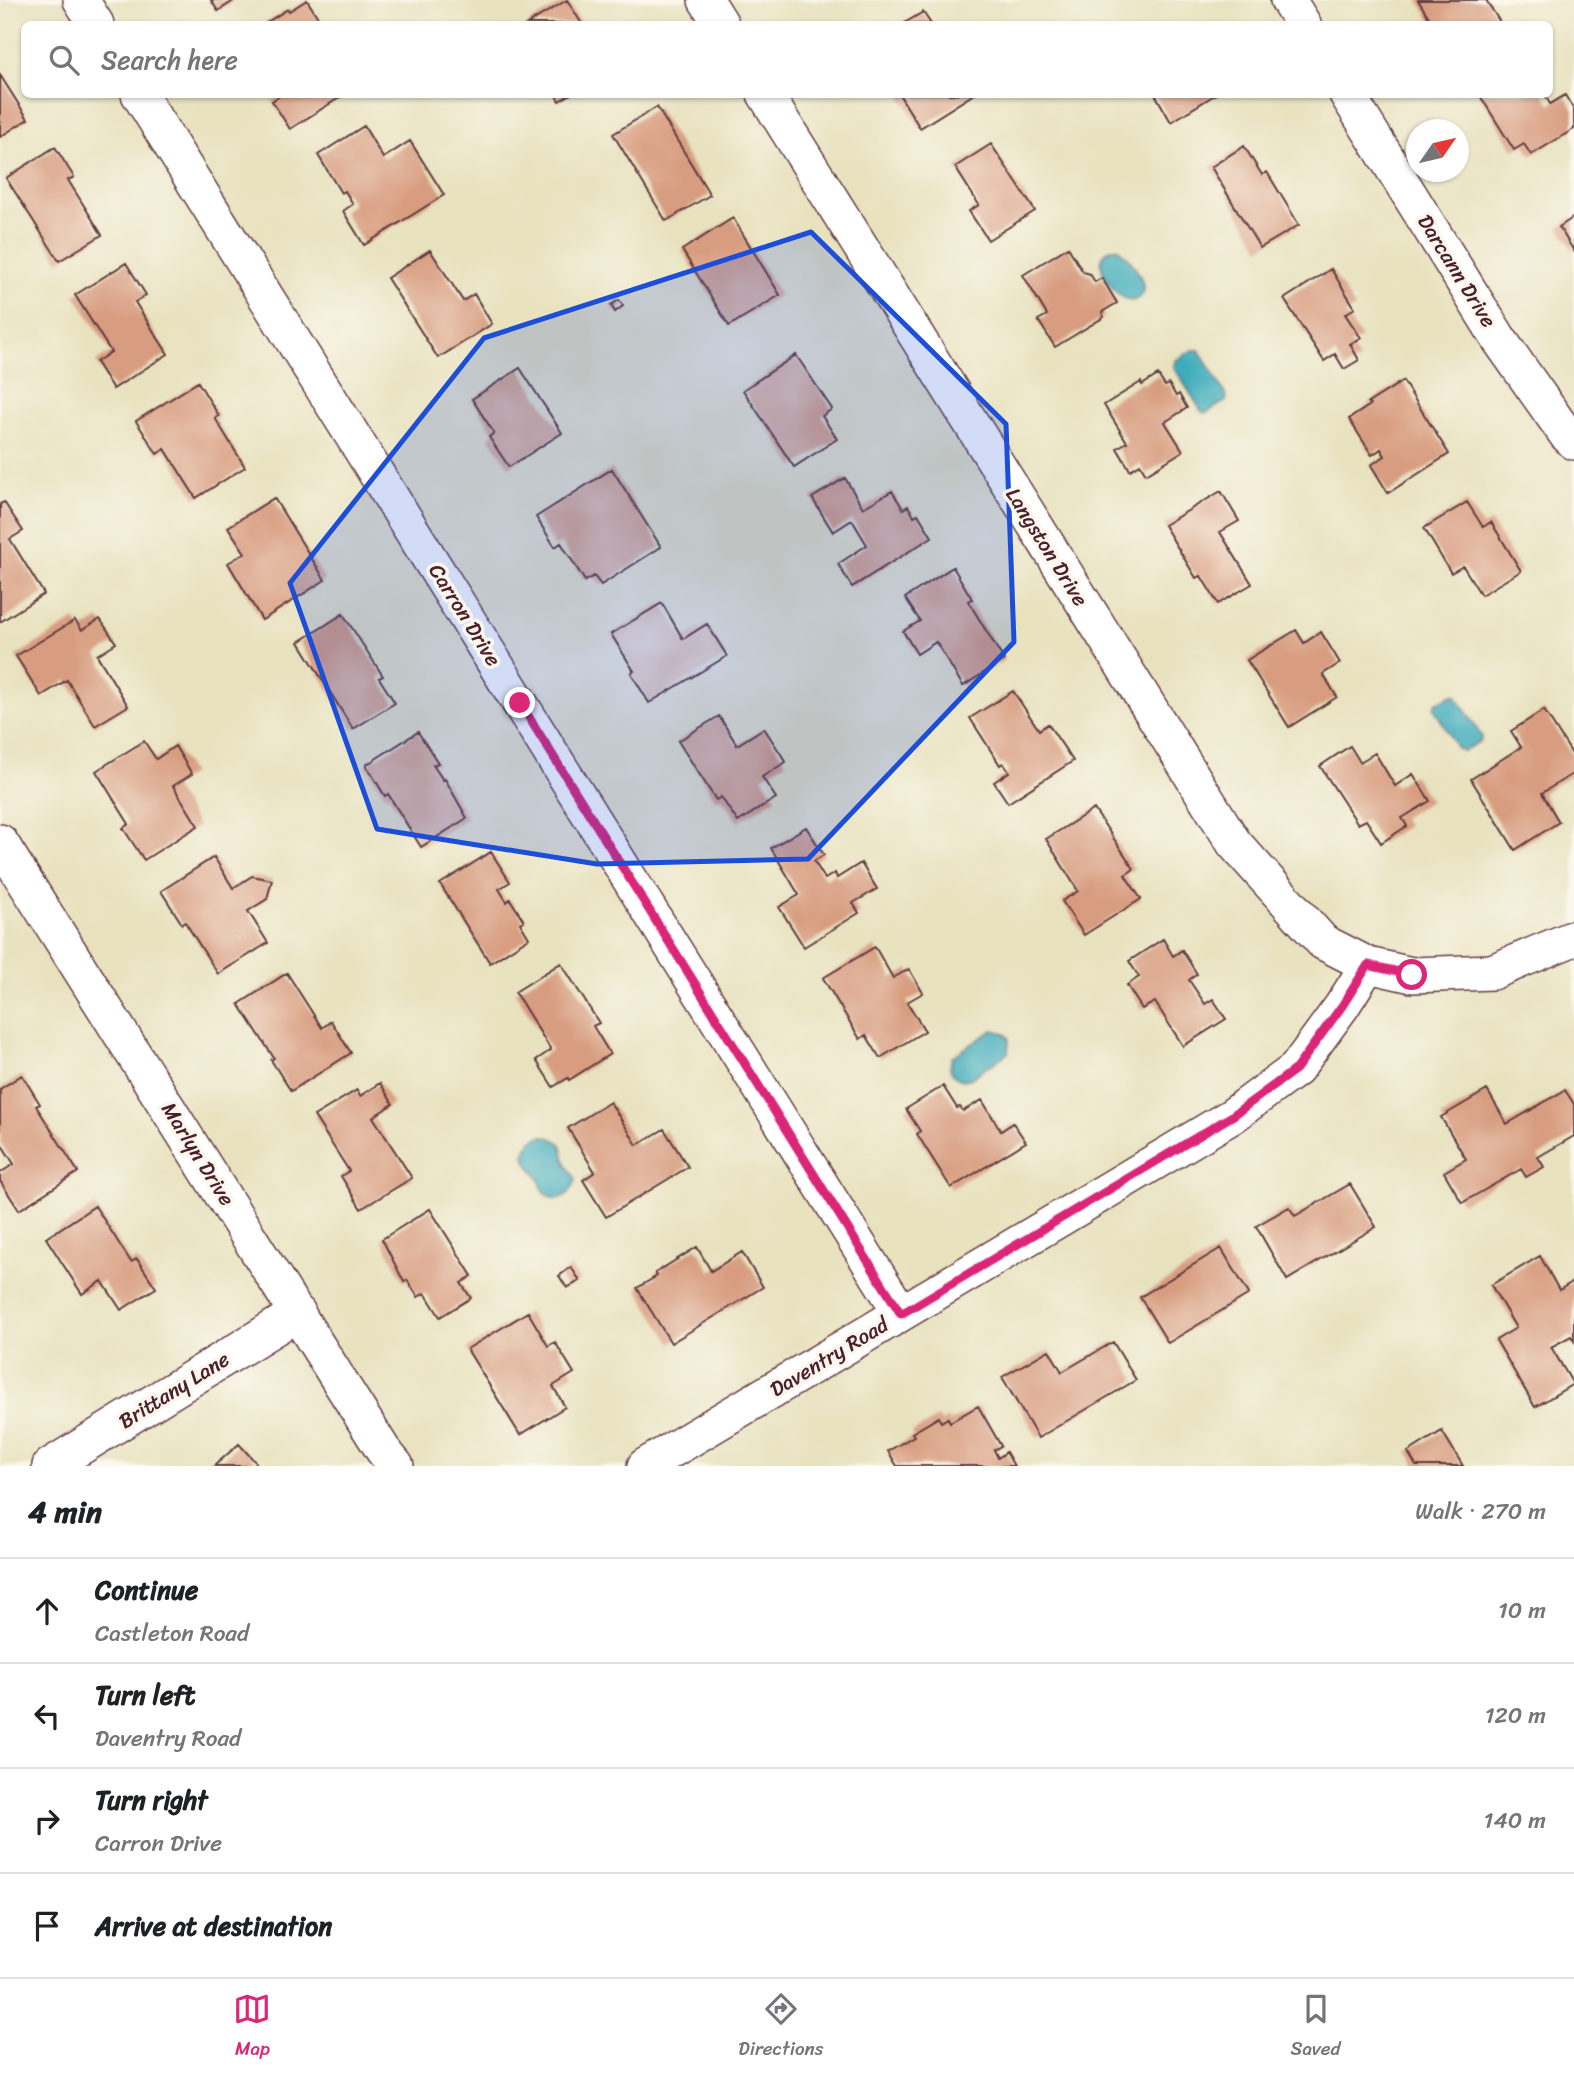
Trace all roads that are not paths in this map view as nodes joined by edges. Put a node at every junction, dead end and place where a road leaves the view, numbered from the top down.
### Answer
1 (81, 0) edge
2 (706, 0) edge
3 (1288, 0) edge
4 (94, 21) edge
5 (719, 21) edge
6 (1301, 21) edge
7 (141, 98) edge
8 (768, 98) edge
9 (1349, 98) edge
10 (1574, 442) edge
11 (0, 842) edge
12 (1574, 938) edge
13 (1368, 965) junction
14 (298, 1313) junction
15 (901, 1314) junction
16 (50, 1466) edge
17 (396, 1466) edge
18 (645, 1466) edge

1 - 4 street
2 - 5 street
3 - 6 street
7 - 15 street, Carron Drive
8 - 13 street, Langston Drive
9 - 10 street, Darcann Drive
11 - 14 street, Marlyn Drive
12 - 13 street, Langston Drive
13 - 15 street, Daventry Road
14 - 16 street, Brittany Lane
14 - 17 street, Marlyn Drive
15 - 18 street, Daventry Road

